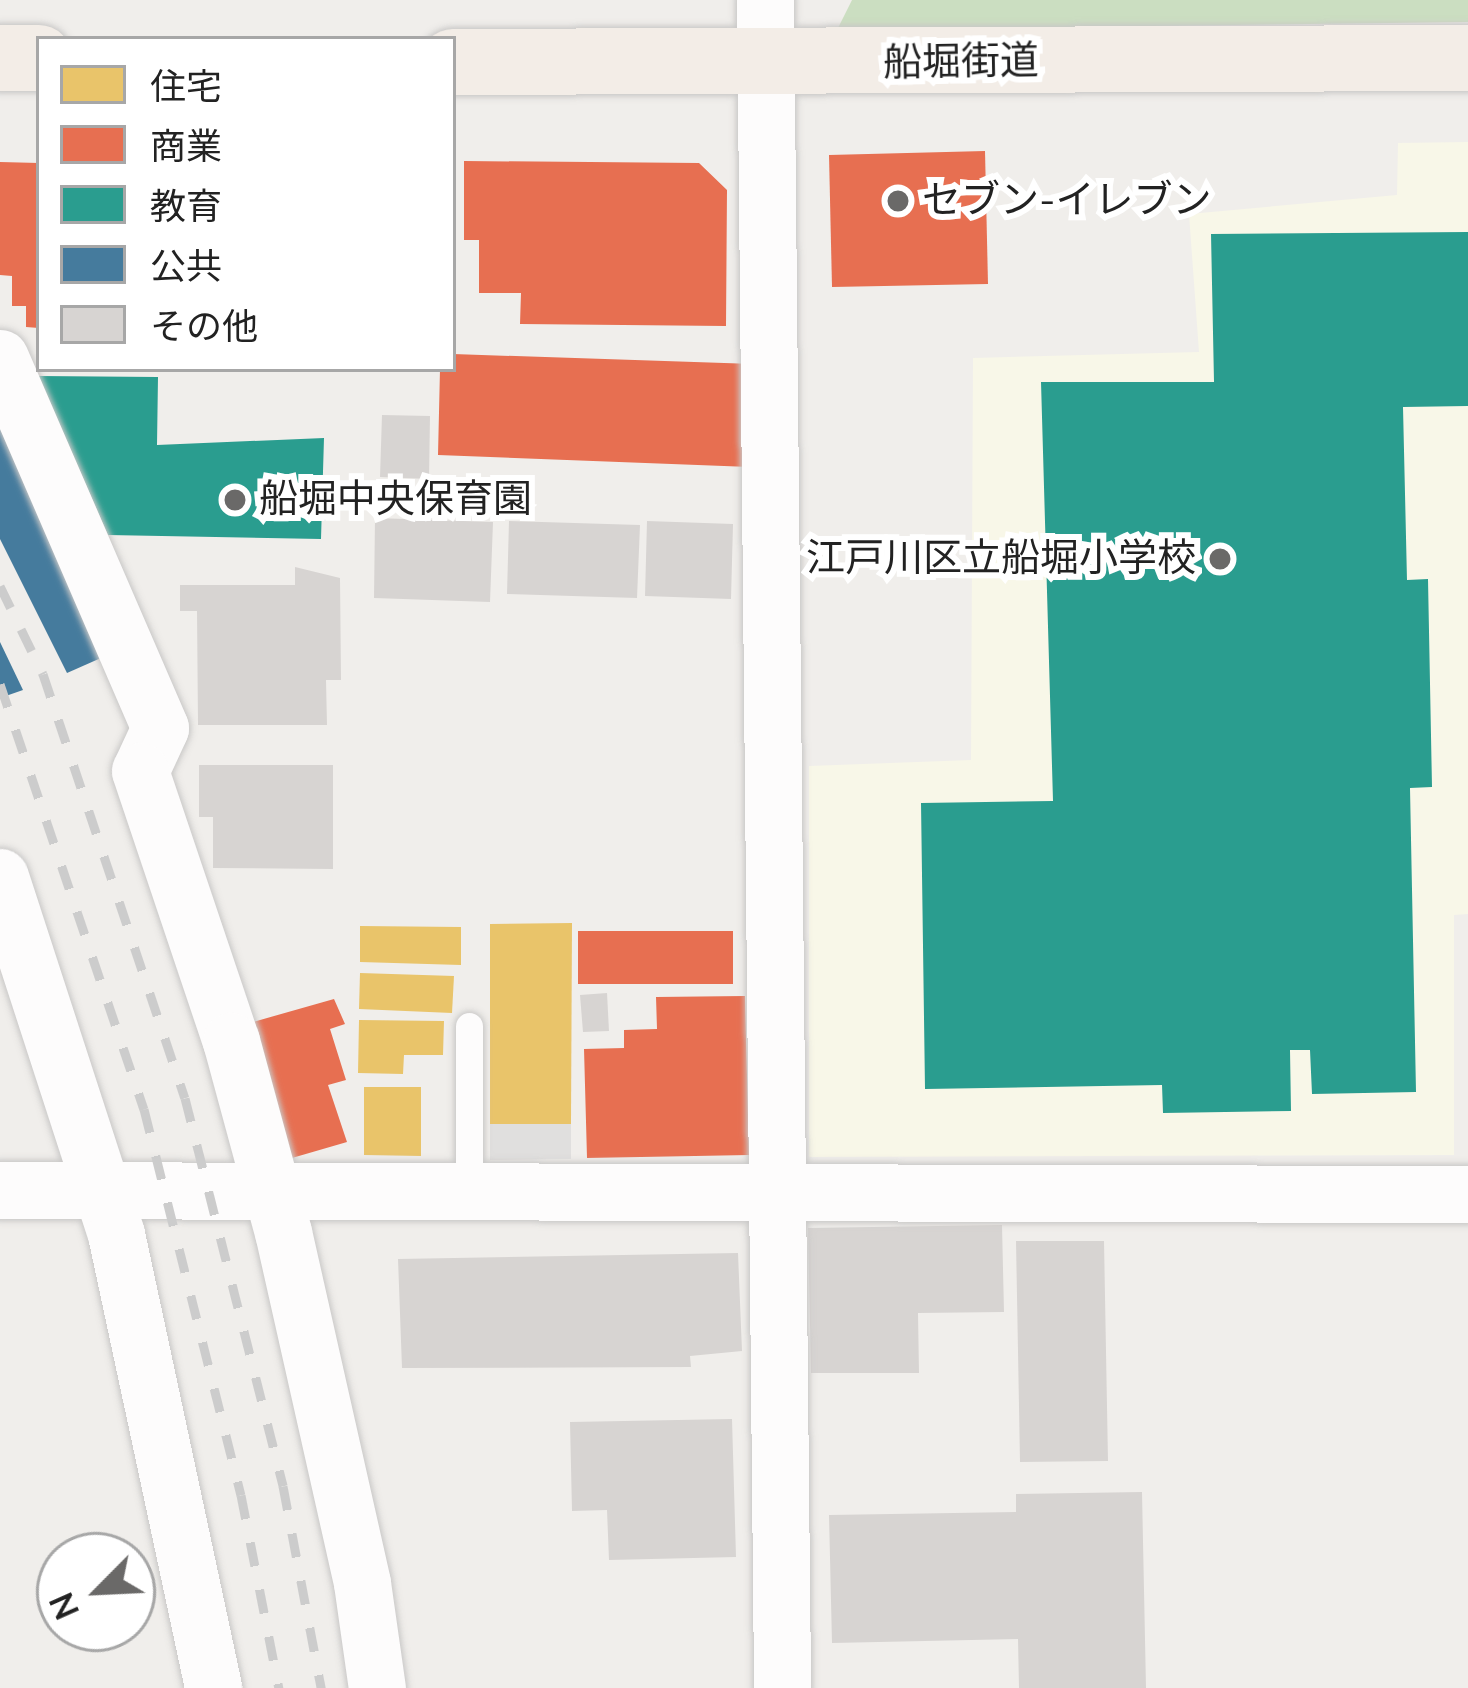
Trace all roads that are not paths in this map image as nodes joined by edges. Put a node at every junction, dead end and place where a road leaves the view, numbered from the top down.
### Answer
1 (765, 0) edge
2 (0, 58) edge
3 (36, 58) edge
4 (1468, 58) edge
5 (456, 62) edge
6 (768, 65) junction
7 (0, 358) edge
8 (0, 877) edge
9 (469, 1026) dead end
10 (469, 1188) junction
11 (0, 1190) edge
12 (272, 1191) junction
13 (779, 1191) junction
14 (103, 1193) junction
15 (1468, 1194) edge
16 (213, 1688) edge
17 (377, 1688) edge
18 (782, 1688) edge

1 - 6 street
2 - 3 main road
4 - 6 main road, 船堀街道
5 - 6 main road, 船堀街道
6 - 13 street
7 - 12 street
8 - 14 street
9 - 10 lane
10 - 12 street
10 - 13 street
11 - 14 street
12 - 14 street
12 - 17 street
13 - 15 street
13 - 18 street
14 - 16 street

